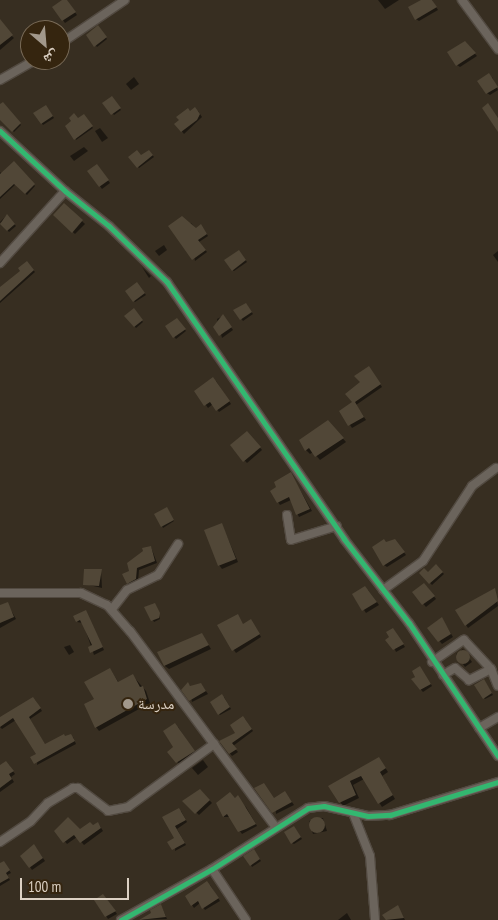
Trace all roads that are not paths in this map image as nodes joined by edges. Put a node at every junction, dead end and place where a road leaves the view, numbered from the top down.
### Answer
1 (125, 0) edge
2 (467, 2) edge
3 (70, 37) edge
4 (498, 49) edge
5 (20, 69) edge
6 (0, 80) edge
7 (0, 131) edge
8 (65, 191) junction
9 (0, 263) edge
10 (496, 468) dead end
11 (287, 515) dead end
12 (337, 526) junction
13 (178, 544) dead end
14 (383, 590) junction
15 (0, 593) edge
16 (112, 610) junction
17 (432, 662) junction
18 (491, 669) junction
19 (443, 676) junction
20 (498, 686) edge
21 (497, 719) edge
22 (479, 728) junction
23 (214, 744) junction
24 (498, 756) edge
25 (498, 782) edge
26 (353, 813) junction
27 (275, 826) junction
28 (0, 842) edge
29 (212, 869) junction
30 (121, 920) edge
31 (246, 920) edge
32 (375, 920) edge

1 - 3 street
2 - 4 street
5 - 6 street
7 - 8 street
8 - 9 street
8 - 12 street
10 - 14 street
11 - 12 street
12 - 14 street
13 - 16 street
14 - 17 street
15 - 16 street
16 - 23 street
17 - 18 street
17 - 19 street
18 - 19 street
18 - 20 street
19 - 22 street
21 - 22 street
22 - 24 street
23 - 27 street
23 - 28 street
25 - 26 street
26 - 27 street
26 - 32 street
27 - 29 street
29 - 30 street
29 - 31 street

